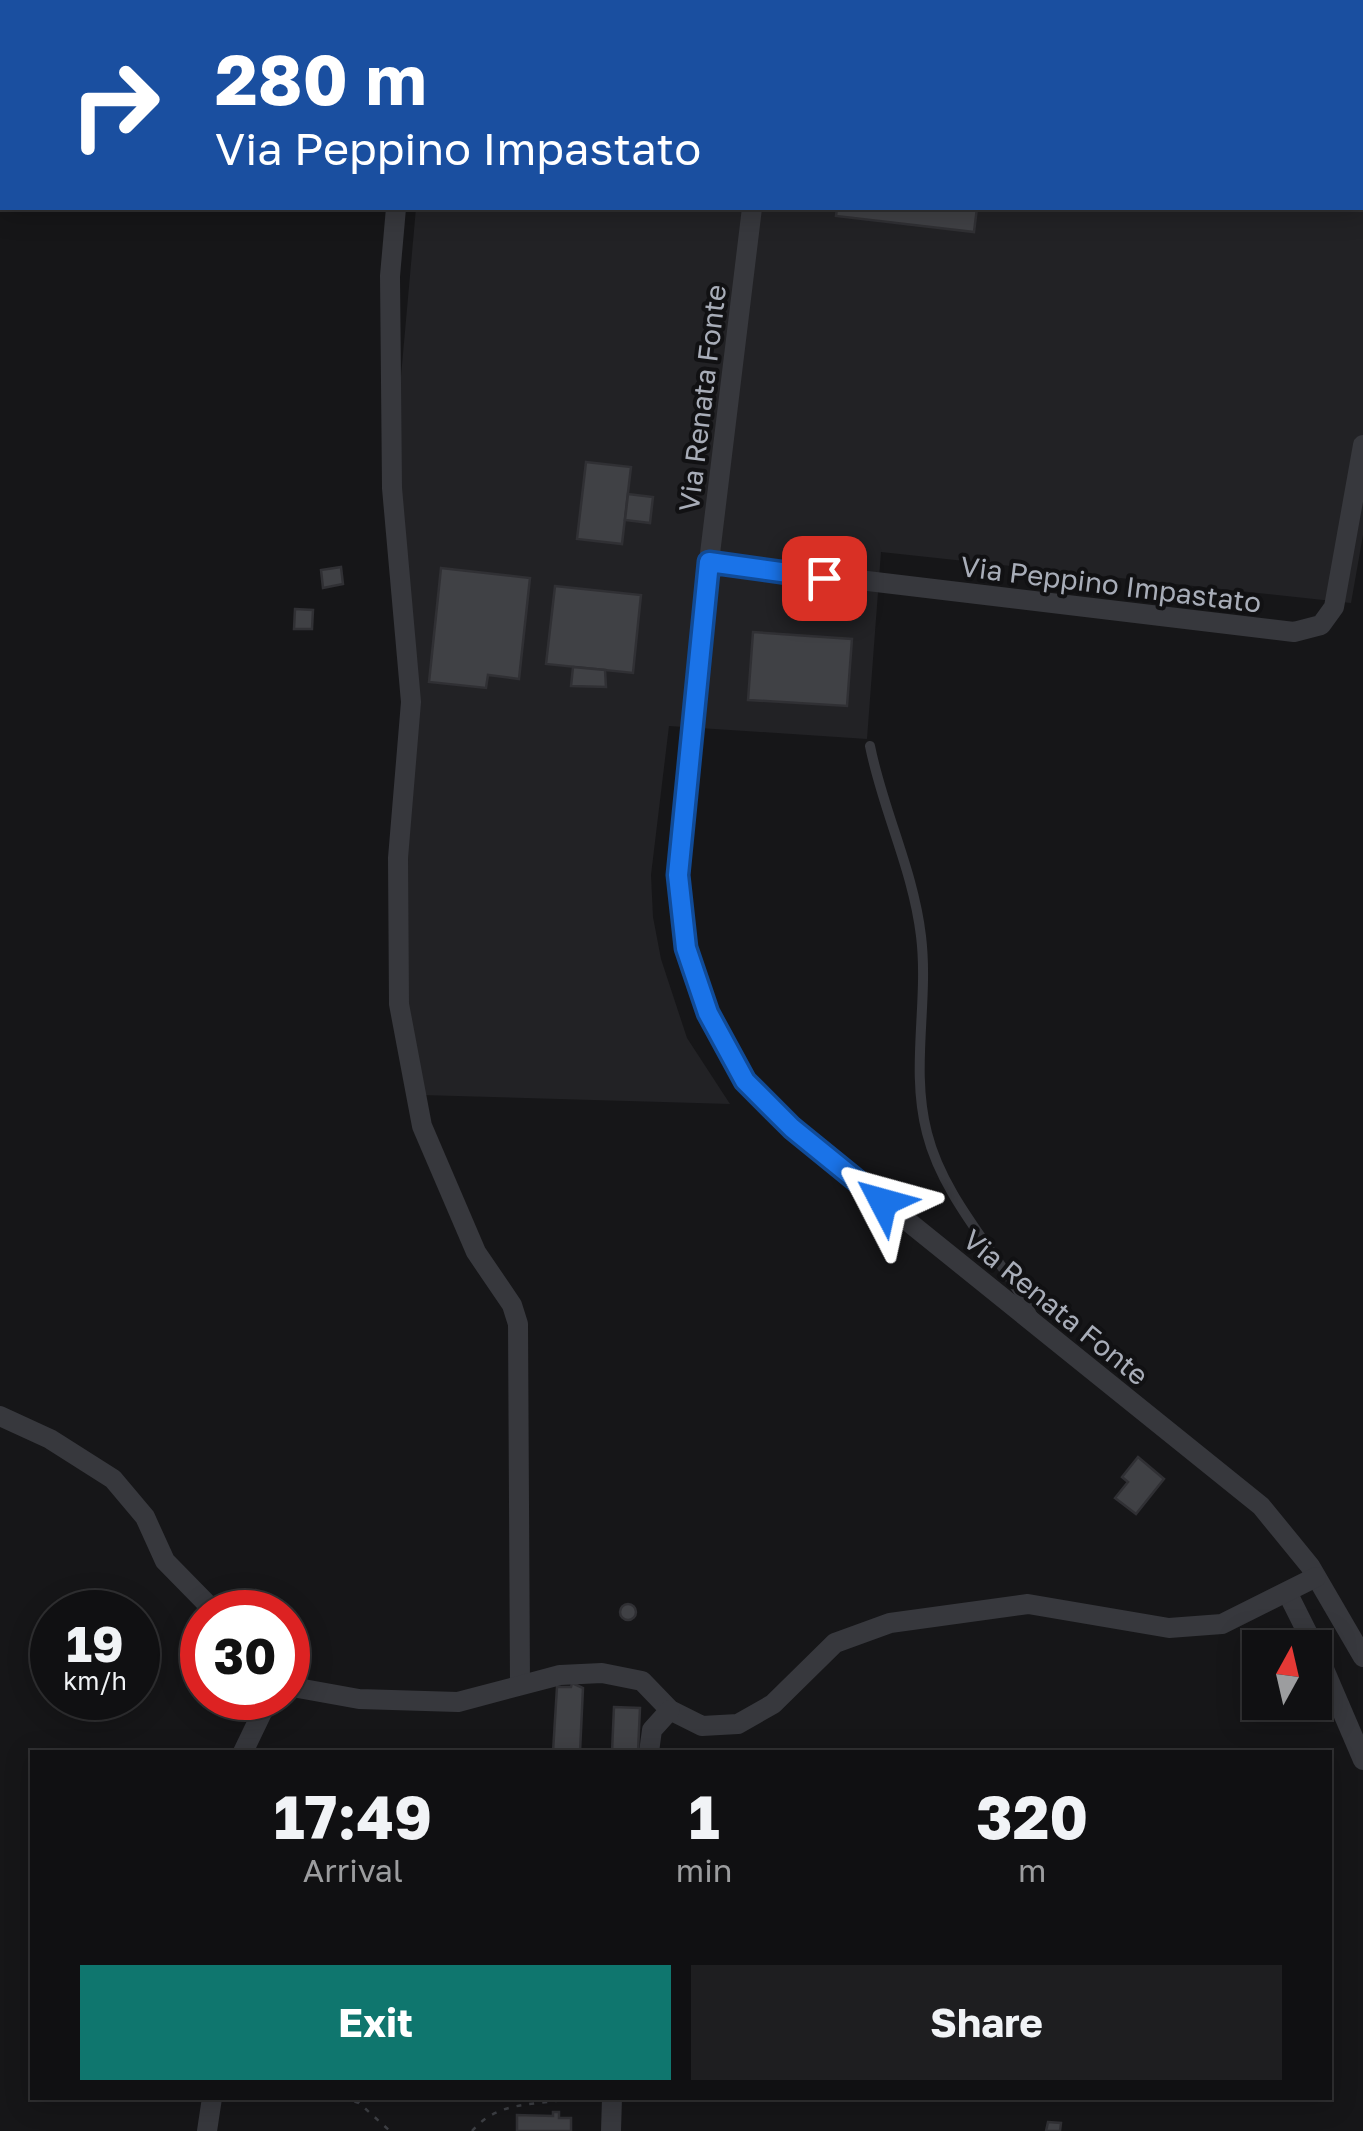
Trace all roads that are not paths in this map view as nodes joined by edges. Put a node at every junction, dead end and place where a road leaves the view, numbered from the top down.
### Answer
1 (396, 210) edge
2 (752, 210) edge
3 (1363, 446) edge
4 (709, 562) junction
5 (870, 746) dead end
6 (1041, 1330) junction
7 (0, 1416) edge
8 (1316, 1577) junction
9 (194, 1590) edge
10 (1288, 1594) junction
11 (1306, 1630) edge
12 (1363, 1658) edge
13 (520, 1683) junction
14 (1332, 1688) edge
15 (310, 1690) edge
16 (670, 1710) junction
17 (258, 1720) edge
18 (244, 1750) edge
19 (648, 1750) edge
20 (1363, 1760) edge
21 (212, 2100) edge
22 (612, 2100) edge
23 (208, 2131) edge
24 (611, 2131) edge

1 - 13 street
2 - 4 street, Via Renata Fonte
3 - 4 street, Via Peppino Impastato
4 - 6 street, Via Renata Fonte
5 - 6 lane
6 - 8 street, Via Renata Fonte
7 - 9 street
8 - 10 street
8 - 12 street, Via Renata Fonte
10 - 11 street
10 - 16 street
13 - 15 street
13 - 16 street
14 - 20 street
16 - 19 street
17 - 18 street
21 - 23 street
22 - 24 street

